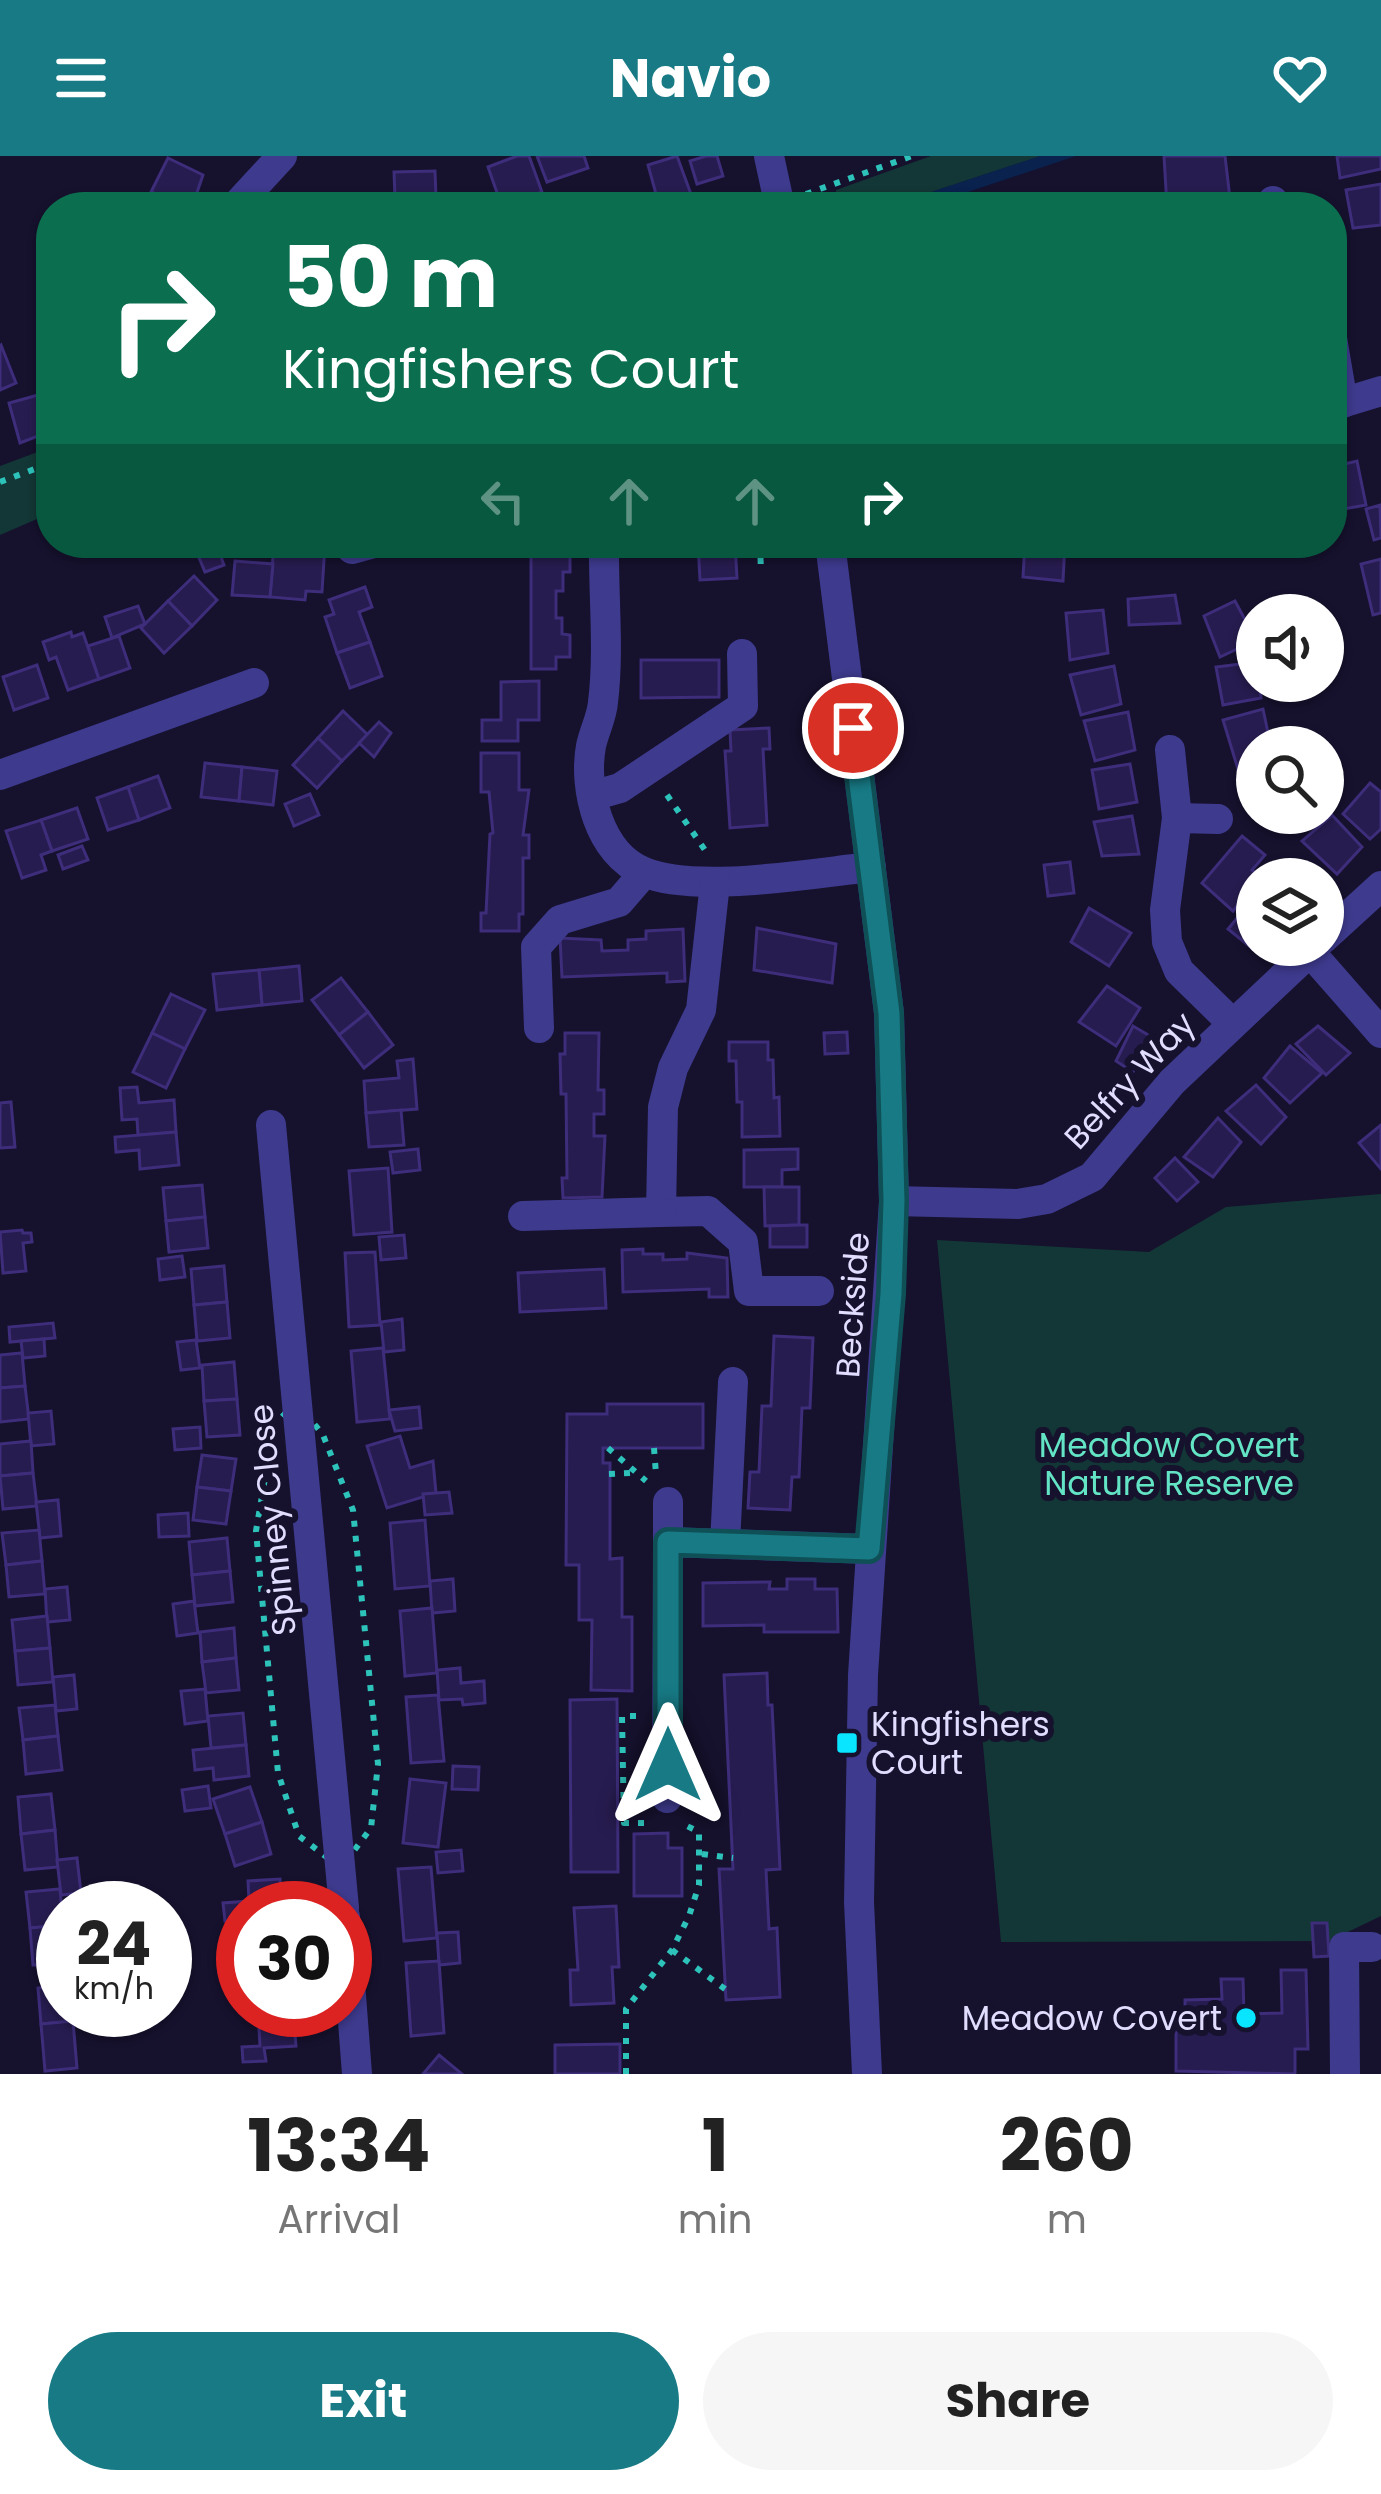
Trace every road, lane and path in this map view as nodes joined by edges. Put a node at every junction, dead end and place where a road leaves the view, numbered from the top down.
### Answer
1 (282, 156) edge
2 (769, 156) edge
3 (912, 156) edge
4 (250, 192) edge
5 (777, 192) edge
6 (817, 192) edge
7 (1381, 391) edge
8 (1347, 402) edge
9 (36, 469) edge
10 (0, 482) edge
11 (604, 558) edge
12 (761, 558) edge
13 (832, 558) edge
14 (761, 572) dead end
15 (742, 654) dead end
16 (254, 683) dead end
17 (1170, 750) dead end
18 (0, 775) edge
19 (592, 796) junction
20 (1178, 818) junction
21 (1218, 819) dead end
22 (871, 866) junction
23 (644, 873) junction
24 (715, 883) junction
25 (1381, 886) edge
26 (1344, 920) edge
27 (1293, 966) edge
28 (1331, 966) edge
29 (1232, 1023) junction
30 (539, 1028) dead end
31 (1381, 1034) edge
32 (271, 1125) dead end
33 (894, 1201) junction
34 (661, 1212) junction
35 (523, 1216) dead end
36 (819, 1291) dead end
37 (733, 1382) dead end
38 (608, 1448) dead end
39 (654, 1448) dead end
40 (632, 1472) junction
41 (609, 1474) dead end
42 (668, 1502) dead end
43 (668, 1542) junction
44 (725, 1544) junction
45 (869, 1549) junction
46 (668, 1798) joint
47 (701, 1854) junction
48 (733, 1858) dead end
49 (341, 1881) edge
50 (1372, 1947) dead end
51 (672, 1950) junction
52 (725, 1989) dead end
53 (354, 2037) edge
54 (357, 2074) edge
55 (626, 2074) edge
56 (868, 2074) edge
57 (1346, 2074) edge

1 - 4 street
2 - 5 street
3 - 6 path
7 - 8 street
9 - 10 path
11 - 19 street
12 - 14 path
13 - 22 street, Beckside
15 - 19 street
16 - 18 street
17 - 20 street
19 - 23 street
20 - 21 street
20 - 29 street
22 - 24 street
22 - 33 street, Beckside
23 - 24 street
23 - 30 street
24 - 34 street
25 - 26 street, Belfry Way
27 - 29 street, Belfry Way
28 - 31 street
29 - 33 street, Belfry Way
32 - 49 street, Spinney Close
33 - 45 street, Beckside
34 - 35 street
34 - 36 street
37 - 44 street
38 - 40 path
39 - 40 path
40 - 41 path
42 - 43 street
43 - 44 street
43 - 46 street
44 - 45 street
45 - 56 street, Beckside
46 - 47 path
47 - 48 path
47 - 51 path
50 - 57 street
51 - 52 path
51 - 55 path
53 - 54 street

